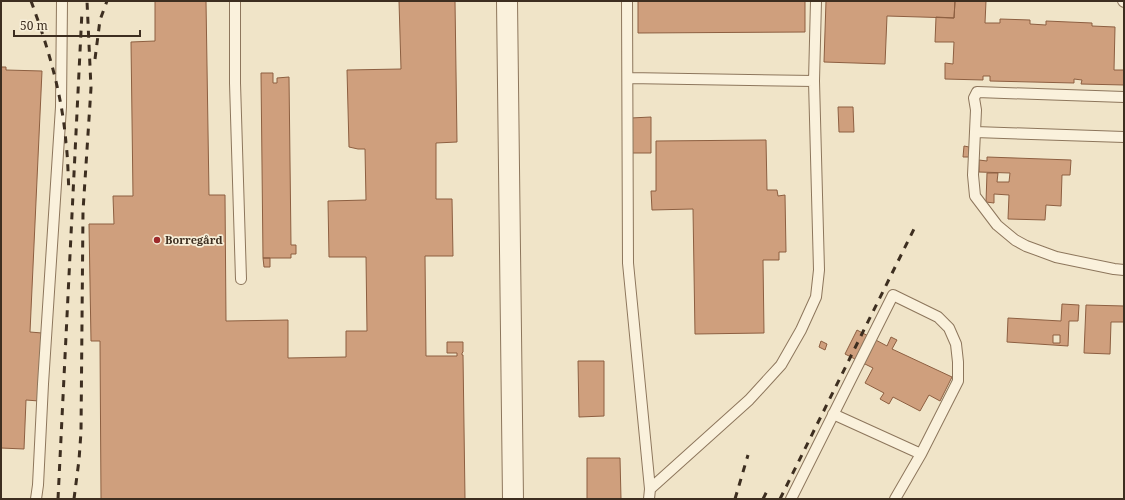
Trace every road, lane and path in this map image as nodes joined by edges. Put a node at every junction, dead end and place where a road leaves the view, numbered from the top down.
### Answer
1 (62, 1) edge
2 (235, 1) edge
3 (507, 1) edge
4 (627, 1) edge
5 (816, 1) edge
6 (628, 78) junction
7 (814, 81) junction
8 (1124, 97) edge
9 (975, 132) junction
10 (1124, 137) edge
11 (1124, 270) edge
12 (241, 279) dead end
13 (833, 414) junction
14 (921, 454) junction
15 (650, 494) edge
16 (36, 499) edge
17 (513, 499) edge
18 (791, 499) edge
19 (895, 499) edge

1 - 16 lane
2 - 12 lane
3 - 17 street
4 - 6 lane
5 - 7 lane
6 - 7 lane
6 - 15 lane
7 - 15 lane
8 - 9 lane
9 - 10 lane
9 - 11 lane
13 - 14 lane
13 - 14 lane
13 - 18 lane
14 - 19 lane

